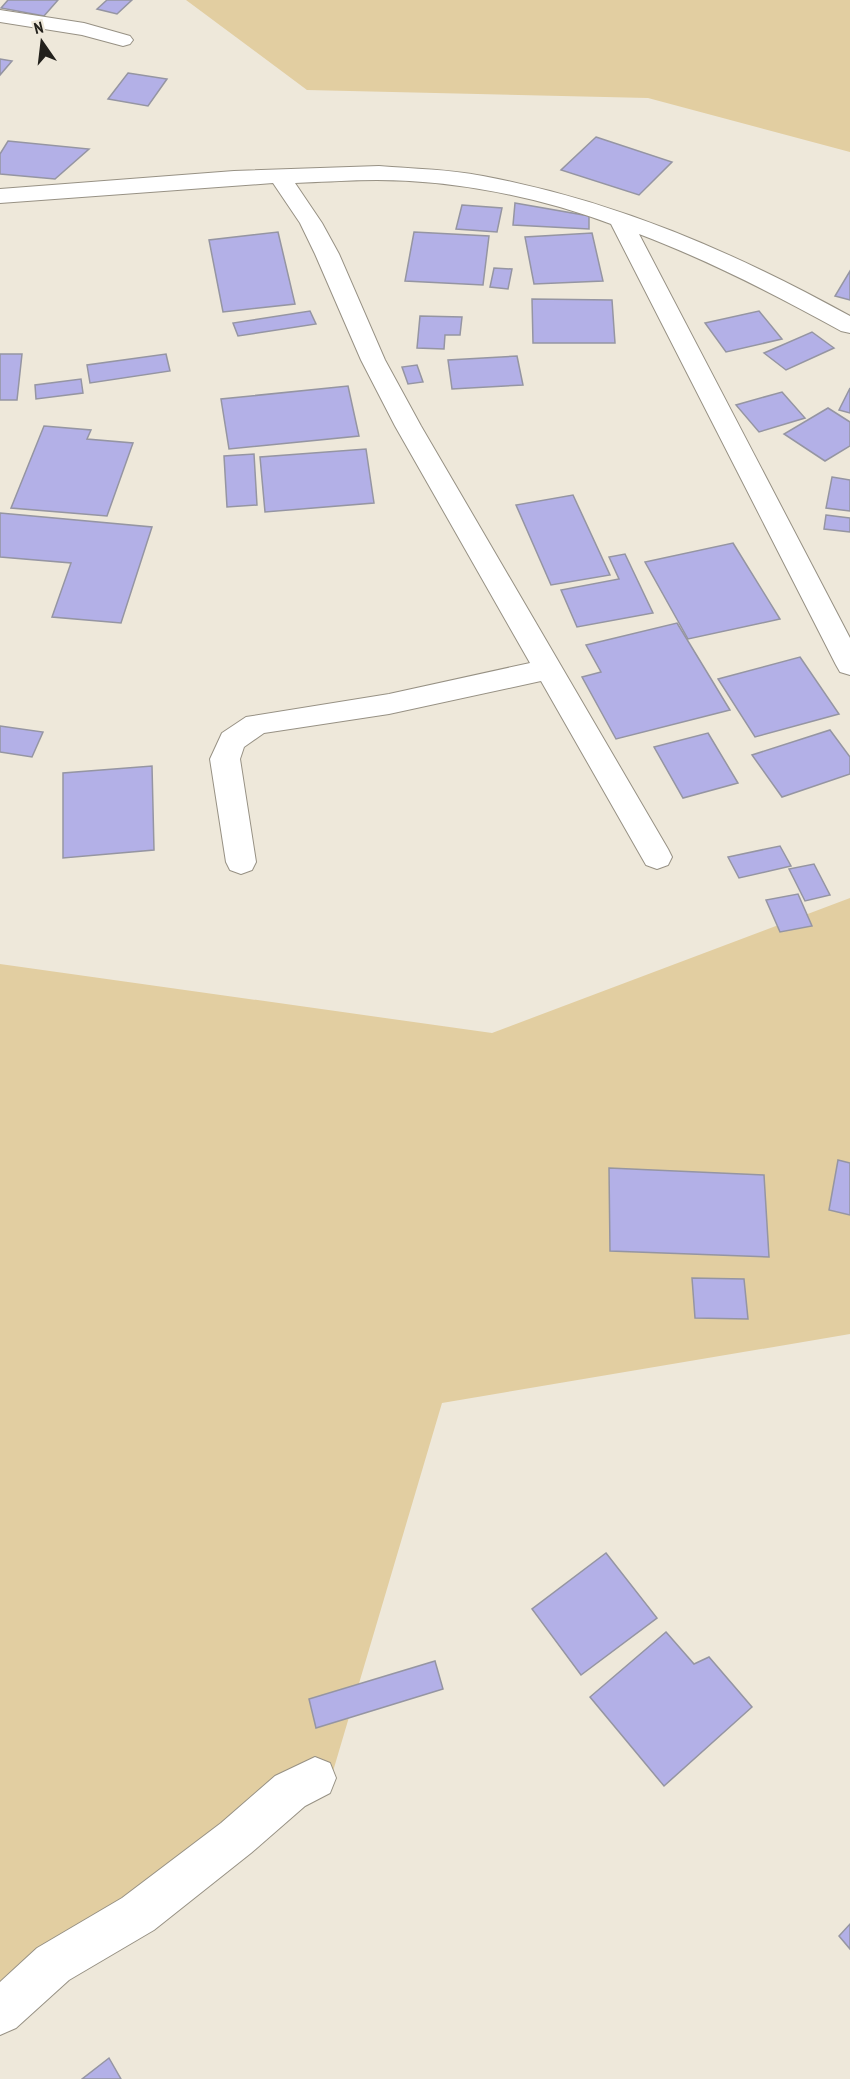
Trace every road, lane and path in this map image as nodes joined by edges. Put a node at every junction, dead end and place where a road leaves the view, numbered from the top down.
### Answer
1 (0, 16) edge
2 (123, 40) dead end
3 (280, 177) junction
4 (0, 196) edge
5 (619, 218) junction
6 (850, 326) edge
7 (850, 665) edge
8 (547, 669) junction
9 (657, 857) dead end
10 (241, 862) dead end
11 (315, 1778) dead end
12 (0, 2012) edge

1 - 2 street
3 - 4 street
3 - 5 street
3 - 8 street
5 - 6 street
5 - 7 street
8 - 9 street
8 - 10 street
11 - 12 street

